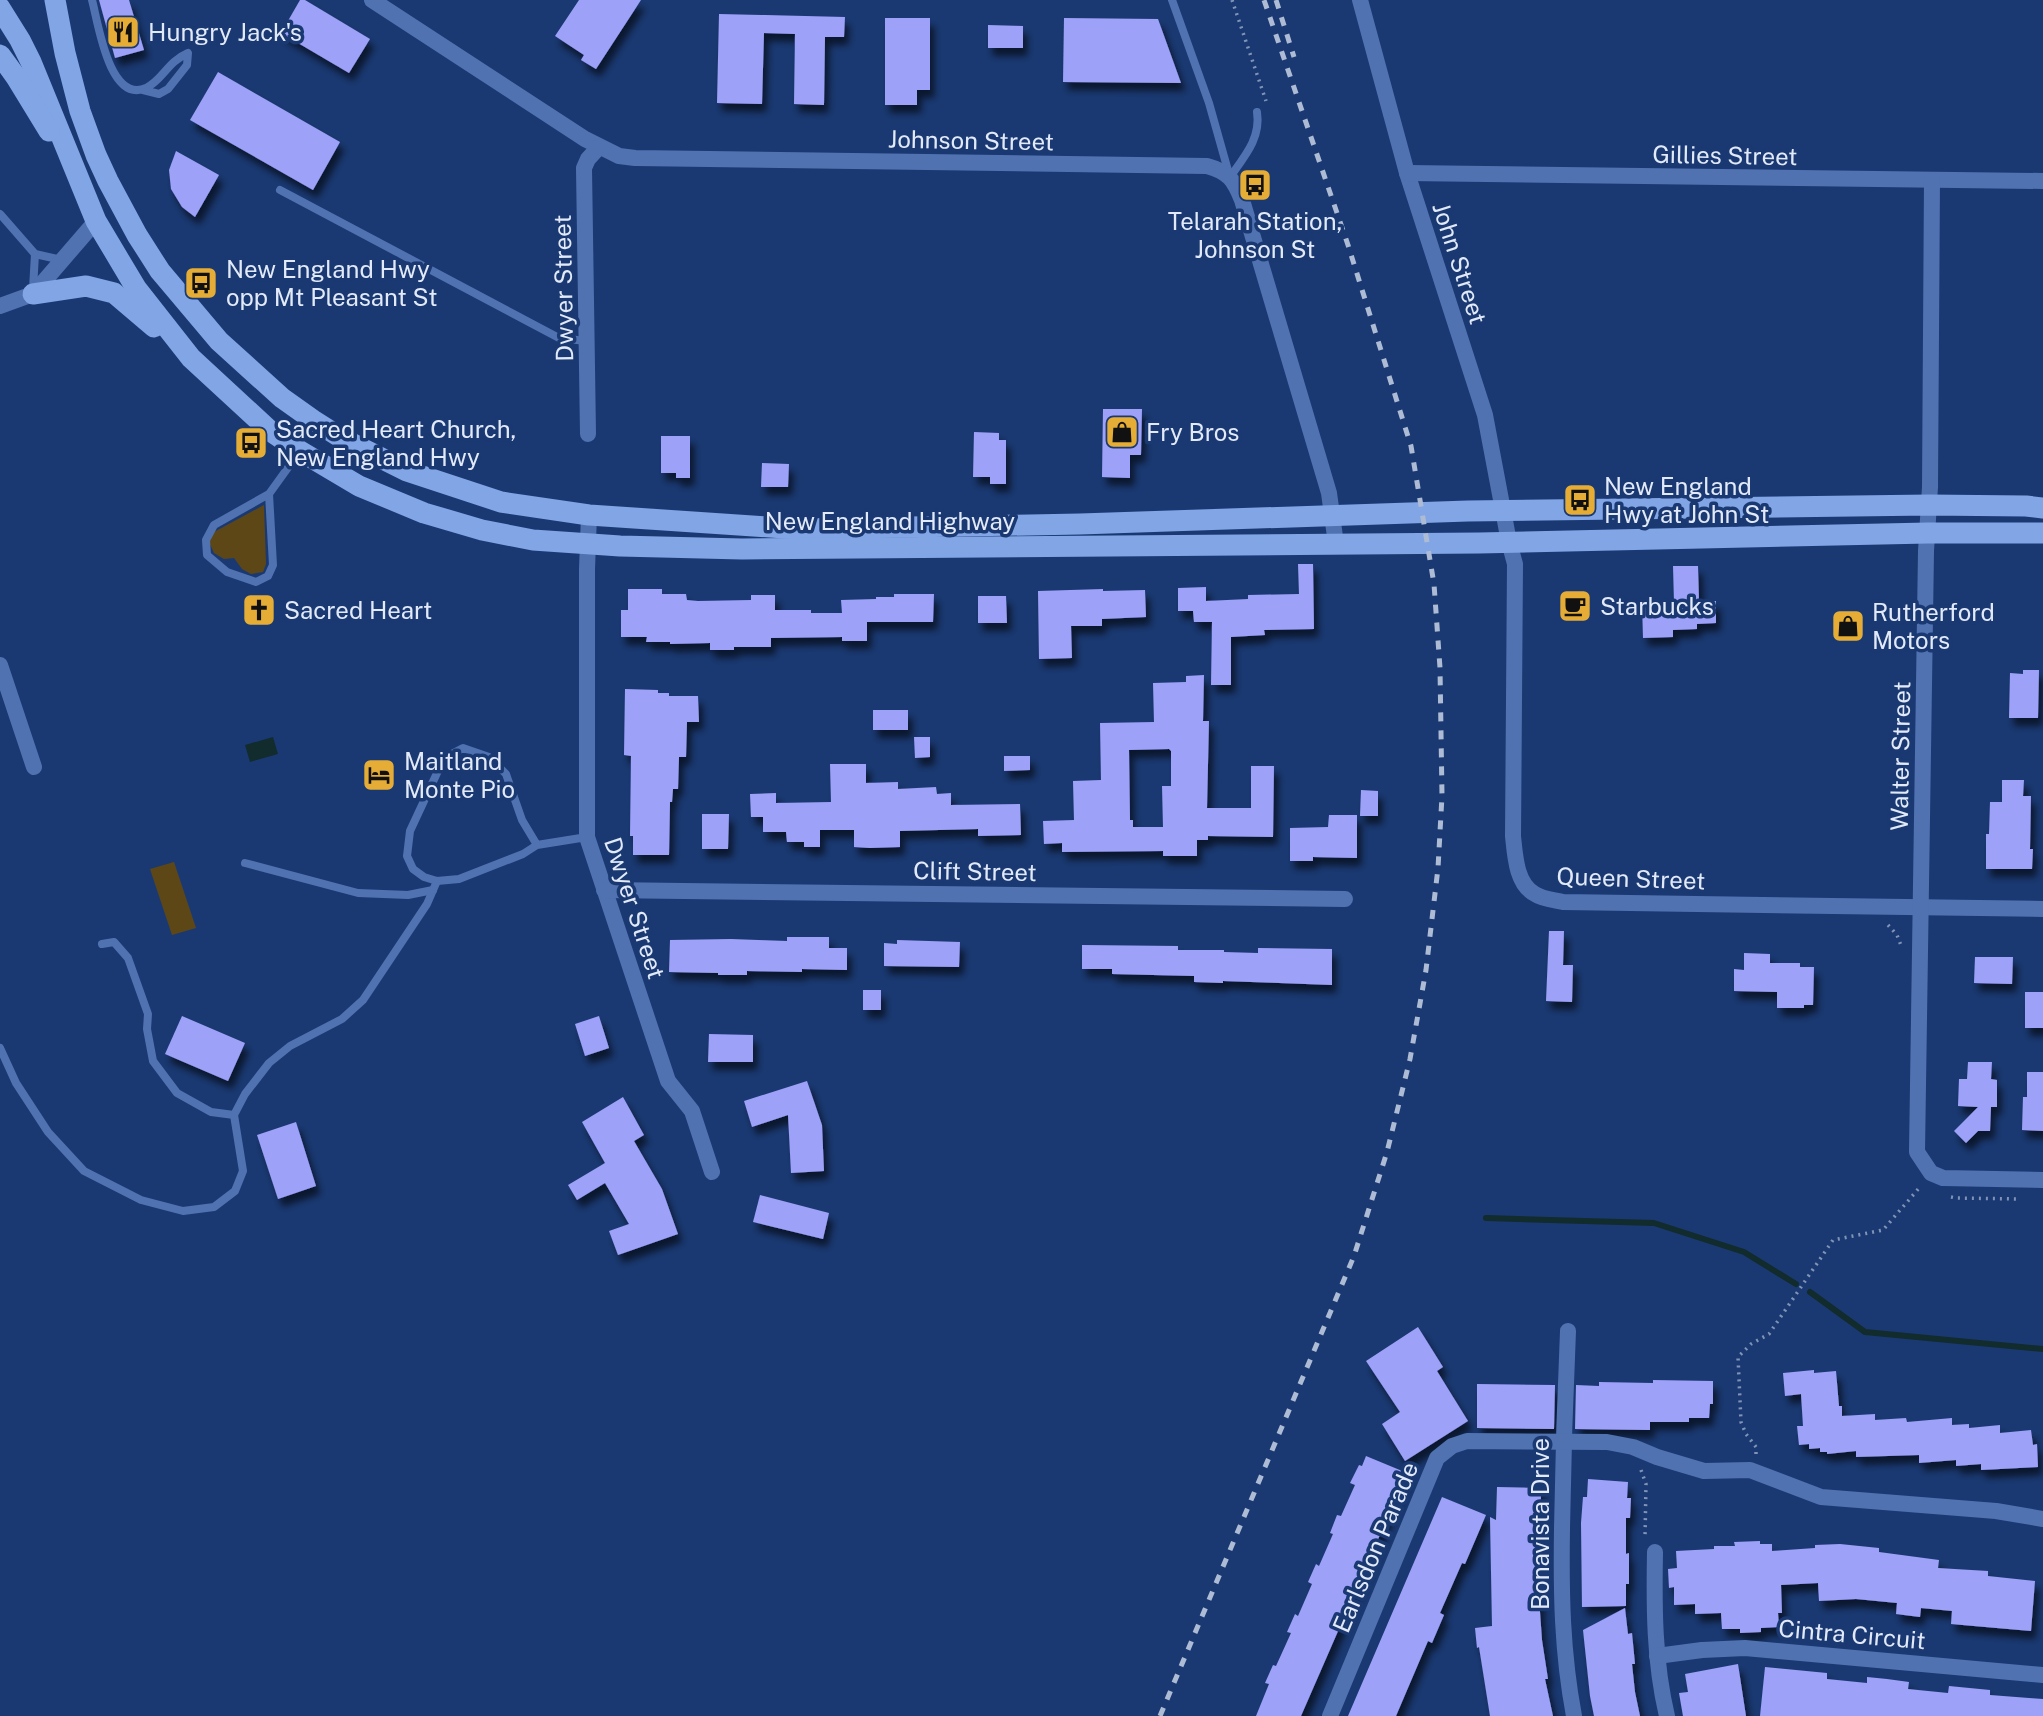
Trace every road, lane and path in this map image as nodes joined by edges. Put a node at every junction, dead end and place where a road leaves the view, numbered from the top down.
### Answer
1 (55, 0) edge
2 (92, 0) edge
3 (372, 0) edge
4 (1172, 0) edge
5 (1233, 0) edge
6 (1360, 0) edge
7 (0, 8) edge
8 (0, 55) edge
9 (143, 90) junction
10 (1266, 102) dead end
11 (1257, 111) dead end
12 (599, 147) junction
13 (1407, 173) junction
14 (77, 174) junction
15 (1230, 177) junction
16 (1932, 180) junction
17 (2043, 181) edge
18 (280, 190) dead end
19 (0, 214) edge
20 (96, 221) junction
21 (34, 254) junction
22 (64, 261) junction
23 (33, 294) junction
24 (0, 306) edge
25 (586, 341) junction
26 (191, 358) junction
27 (589, 434) dead end
28 (300, 451) junction
29 (269, 494) junction
30 (1929, 505) junction
31 (2043, 508) edge
32 (1503, 511) junction
33 (589, 515) junction
34 (1331, 516) junction
35 (1928, 533) junction
36 (2043, 533) edge
37 (1509, 542) junction
38 (588, 544) junction
39 (1336, 544) junction
40 (0, 665) edge
41 (34, 767) dead end
42 (587, 837) junction
43 (537, 845) junction
44 (245, 863) dead end
45 (437, 881) junction
46 (433, 890) junction
47 (604, 890) junction
48 (1345, 899) dead end
49 (1921, 907) junction
50 (2043, 909) edge
51 (102, 944) dead end
52 (0, 1048) edge
53 (234, 1115) junction
54 (712, 1172) dead end
55 (2043, 1180) edge
56 (1920, 1187) dead end
57 (1568, 1331) dead end
58 (1563, 1443) junction
59 (1633, 1447) junction
60 (1750, 1470) junction
61 (2043, 1519) edge
62 (1656, 1552) joint
63 (1657, 1656) junction
64 (2043, 1675) edge
65 (1330, 1716) edge
66 (1574, 1716) edge
67 (1667, 1716) edge

1 - 33 highway, New England Highway
2 - 9 lane
3 - 12 street, Johnson Street
4 - 15 lane
5 - 10 path
6 - 13 street, John Street
7 - 14 highway, New England Highway
8 - 14 highway
9 - 9 lane
11 - 15 lane
12 - 15 street, Johnson Street
12 - 25 street, Dwyer Street
13 - 16 street, Gillies Street
13 - 32 street, John Street
14 - 20 highway, New England Highway
15 - 34 street
16 - 17 street, Gillies Street
16 - 30 street, Walter Street
18 - 25 lane
19 - 21 lane
20 - 22 street
20 - 26 highway, New England Highway
21 - 22 lane
21 - 23 lane
22 - 23 street
23 - 24 street
23 - 26 highway
25 - 27 street, Dwyer Street
26 - 28 highway, New England Highway
28 - 29 lane
28 - 38 highway, New England Highway
29 - 29 lane
30 - 31 highway, New England Highway
30 - 32 highway, New England Highway
30 - 35 street, Walter Street
32 - 34 highway, New England Highway
32 - 37 street, John Street
33 - 34 highway, New England Highway
33 - 38 street, Dwyer Street
34 - 39 street
35 - 36 highway, New England Highway
35 - 37 highway, New England Highway
35 - 49 street, Walter Street
37 - 39 highway, New England Highway
37 - 49 street, Queen Street
38 - 39 highway, New England Highway
38 - 42 street, Dwyer Street
40 - 41 street
42 - 43 lane
42 - 47 street, Dwyer Street
43 - 45 lane
43 - 45 lane
44 - 46 lane
45 - 46 lane
46 - 53 lane
47 - 48 street, Clift Street
47 - 54 street, Dwyer Street
49 - 50 street, Queen Street
49 - 55 street, Walter Street
51 - 53 lane
52 - 53 lane
56 - 60 path
57 - 58 street, Bonavista Drive
58 - 59 street, Earlsdon Parade
58 - 65 street, Earlsdon Parade
58 - 66 street, Bonavista Drive
59 - 60 street, Earlsdon Parade
59 - 62 path
60 - 61 street
62 - 63 street
63 - 64 street, Cintra Circuit
63 - 67 street

